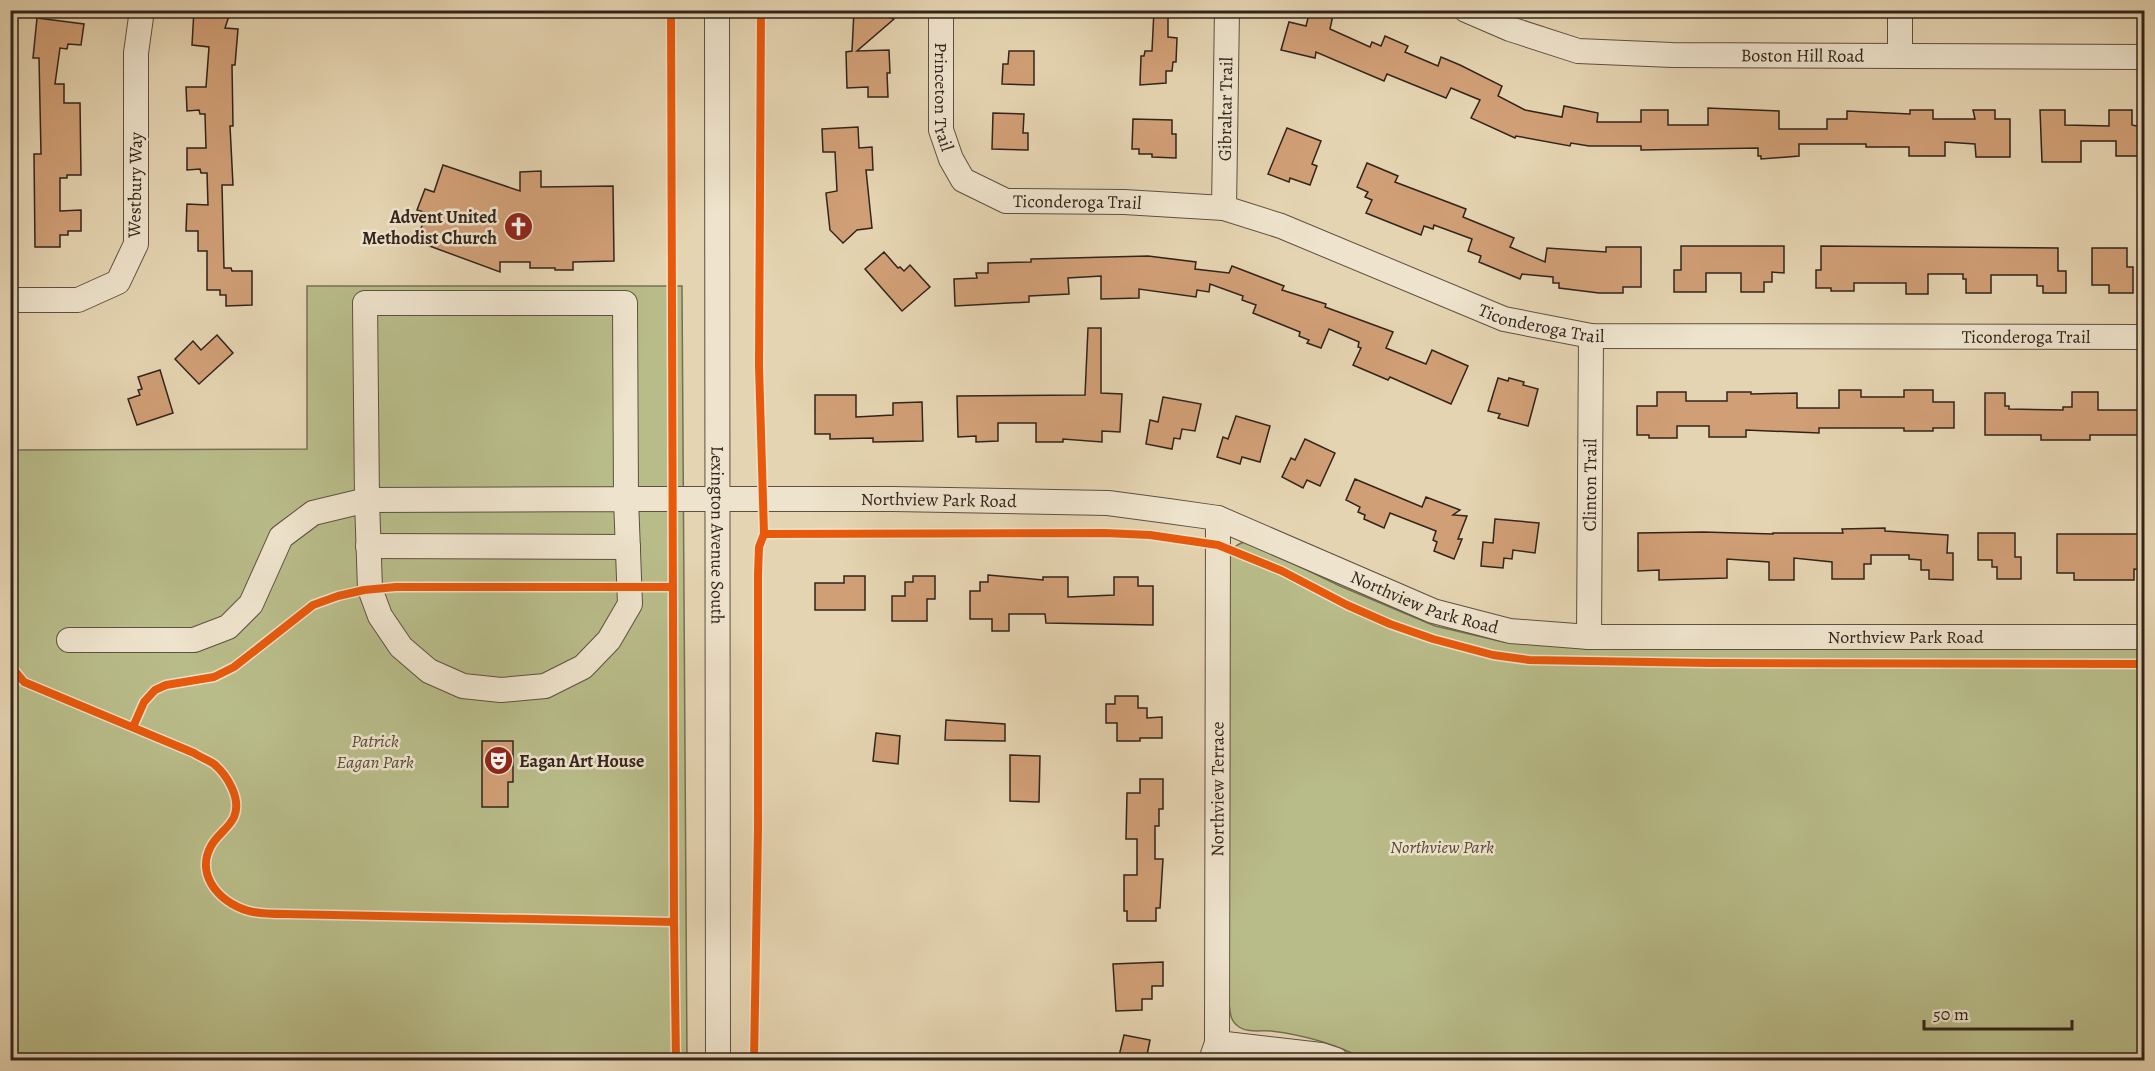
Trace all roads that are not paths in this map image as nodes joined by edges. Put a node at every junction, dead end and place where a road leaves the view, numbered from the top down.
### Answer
1 (142, 10) edge
2 (717, 10) edge
3 (941, 10) edge
4 (1227, 10) edge
5 (1466, 10) edge
6 (1900, 10) edge
7 (1514, 20) edge
8 (1899, 56) junction
9 (2145, 57) edge
10 (963, 180) joint
11 (1224, 208) junction
12 (10, 300) edge
13 (1591, 336) junction
14 (2145, 337) edge
15 (718, 498) junction
16 (626, 499) junction
17 (367, 500) junction
18 (1218, 518) junction
19 (368, 546) junction
20 (628, 547) junction
21 (1589, 637) junction
22 (2145, 638) edge
23 (69, 640) dead end
24 (1214, 1052) edge
25 (718, 1060) edge
26 (1335, 1060) edge

1 - 12 street, Westbury Way
2 - 15 street, Lexington Avenue South
3 - 10 street, Princeton Trail
4 - 11 street, Gibraltar Trail
5 - 7 street, Boston Hill Road
6 - 8 street
7 - 8 street, Boston Hill Road
8 - 9 street, Boston Hill Road
10 - 11 street, Ticonderoga Trail
11 - 13 street, Ticonderoga Trail
13 - 14 street, Ticonderoga Trail
13 - 21 street, Clinton Trail
15 - 16 street, Northview Park Road
15 - 18 street, Northview Park Road
15 - 25 street, Lexington Avenue South
16 - 17 street, Northview Park Road
16 - 17 street
16 - 20 street
17 - 19 street
17 - 23 street, Northview Park Road
18 - 21 street, Northview Park Road
18 - 24 street, Northview Terrace
19 - 20 street
19 - 20 street
21 - 22 street, Northview Park Road
24 - 26 street

